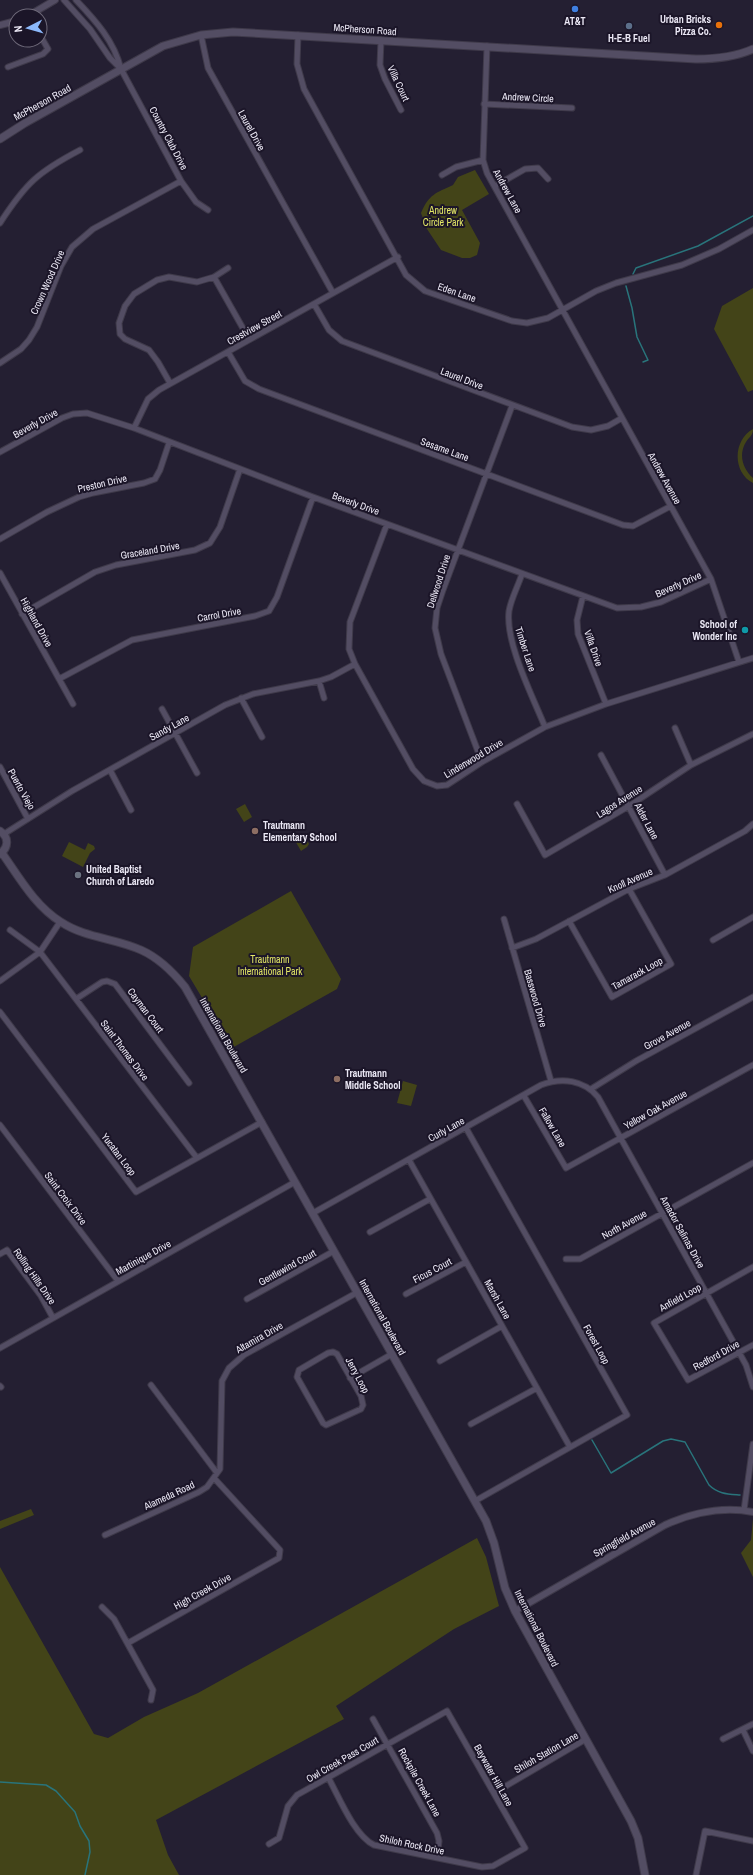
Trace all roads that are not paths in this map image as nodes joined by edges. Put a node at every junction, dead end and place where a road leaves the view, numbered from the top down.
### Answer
1 (55, 0) edge
2 (64, 0) edge
3 (76, 0) edge
4 (42, 8) edge
5 (201, 35) junction
6 (298, 35) junction
7 (381, 40) junction
8 (487, 46) junction
9 (47, 48) edge
10 (753, 49) edge
11 (745, 53) junction
12 (753, 55) edge
13 (8, 67) dead end
14 (121, 69) junction
15 (484, 104) junction
16 (572, 108) dead end
17 (401, 110) dead end
18 (0, 140) edge
19 (80, 150) dead end
20 (483, 160) junction
21 (442, 175) dead end
22 (548, 178) dead end
23 (181, 181) junction
24 (495, 186) junction
25 (208, 210) dead end
26 (0, 223) edge
27 (753, 230) edge
28 (398, 258) junction
29 (228, 268) dead end
30 (214, 277) junction
31 (333, 293) junction
32 (314, 304) junction
33 (562, 309) junction
34 (249, 339) junction
35 (228, 352) junction
36 (0, 363) edge
37 (170, 383) junction
38 (512, 406) junction
39 (622, 418) junction
40 (134, 428) junction
41 (169, 443) junction
42 (0, 452) edge
43 (240, 469) junction
44 (487, 474) junction
45 (313, 497) junction
46 (671, 506) junction
47 (387, 524) junction
48 (0, 539) edge
49 (457, 550) junction
50 (0, 574) edge
51 (522, 574) junction
52 (711, 579) junction
53 (583, 596) junction
54 (22, 614) junction
55 (753, 658) edge
56 (739, 662) junction
57 (355, 664) junction
58 (59, 679) junction
59 (318, 681) junction
60 (241, 698) junction
61 (324, 698) dead end
62 (73, 704) dead end
63 (606, 704) junction
64 (162, 709) dead end
65 (545, 727) junction
66 (674, 728) dead end
67 (175, 734) junction
68 (753, 734) edge
69 (262, 737) dead end
70 (600, 755) dead end
71 (482, 762) junction
72 (691, 765) junction
73 (0, 767) edge
74 (110, 770) junction
75 (197, 774) dead end
76 (517, 804) dead end
77 (629, 806) junction
78 (132, 810) dead end
79 (28, 819) junction
80 (753, 824) edge
81 (2, 833) edge
82 (1, 853) edge
83 (665, 875) junction
84 (629, 889) junction
85 (753, 918) edge
86 (504, 919) dead end
87 (570, 921) junction
88 (60, 922) junction
89 (10, 930) dead end
90 (713, 940) dead end
91 (512, 948) junction
92 (40, 952) junction
93 (0, 981) edge
94 (753, 997) edge
95 (76, 999) junction
96 (0, 1012) edge
97 (753, 1065) edge
98 (551, 1081) junction
99 (189, 1083) dead end
100 (591, 1089) junction
101 (524, 1096) junction
102 (262, 1122) junction
103 (0, 1125) edge
104 (466, 1128) junction
105 (621, 1138) junction
106 (197, 1158) junction
107 (409, 1160) junction
108 (753, 1163) edge
109 (566, 1168) joint
110 (295, 1182) junction
111 (430, 1199) junction
112 (313, 1213) junction
113 (663, 1213) junction
114 (370, 1232) dead end
115 (334, 1251) junction
116 (0, 1254) edge
117 (566, 1259) dead end
118 (466, 1262) junction
119 (753, 1267) edge
120 (118, 1281) junction
121 (358, 1292) junction
122 (706, 1293) junction
123 (406, 1294) dead end
124 (247, 1299) dead end
125 (53, 1318) junction
126 (502, 1326) junction
127 (753, 1345) edge
128 (0, 1348) edge
129 (740, 1352) junction
130 (392, 1354) junction
131 (440, 1360) dead end
132 (350, 1378) junction
133 (688, 1380) joint
134 (151, 1385) dead end
135 (753, 1387) edge
136 (537, 1388) junction
137 (471, 1424) dead end
138 (753, 1444) edge
139 (570, 1447) junction
140 (215, 1476) junction
141 (475, 1501) junction
142 (744, 1510) junction
143 (753, 1512) edge
144 (105, 1535) dead end
145 (102, 1607) dead end
146 (515, 1611) junction
147 (128, 1643) junction
148 (151, 1700) dead end
149 (448, 1711) joint
150 (373, 1719) dead end
151 (753, 1724) edge
152 (743, 1730) junction
153 (586, 1739) junction
154 (723, 1739) dead end
155 (387, 1743) junction
156 (753, 1751) edge
157 (328, 1777) junction
158 (494, 1793) junction
159 (753, 1840) edge
160 (270, 1844) dead end
161 (525, 1848) joint
162 (437, 1858) junction
163 (646, 1875) edge
164 (696, 1875) edge

1 - 4 street
2 - 14 street, Country Club Drive
3 - 14 street, Country Club Drive
5 - 6 main road, McPherson Road
5 - 14 main road, McPherson Road
5 - 31 street, Laurel Drive
6 - 7 main road, McPherson Road
6 - 28 street, Eden Lane
7 - 8 main road, McPherson Road
7 - 17 street, Villa Court
8 - 11 main road, McPherson Road
8 - 15 street, Andrew Lane
9 - 13 street
10 - 11 main road, McPherson Road
11 - 12 main road
14 - 18 main road, McPherson Road
14 - 23 street, Country Club Drive
15 - 16 street, Andrew Circle
15 - 20 street, Andrew Lane
19 - 26 street
20 - 21 street
20 - 24 street, Andrew Lane
22 - 24 street
23 - 25 street, Country Club Drive
23 - 36 street, Crown Wood Drive
24 - 33 street, Andrew Lane
27 - 33 street, Eden Lane
28 - 31 street, Crestview Street
28 - 33 street, Eden Lane
29 - 30 street
30 - 34 street
30 - 37 street
31 - 32 street, Crestview Street
32 - 34 street, Crestview Street
32 - 38 street, Laurel Drive
33 - 39 street, Andrew Avenue
34 - 35 street, Crestview Street
35 - 37 street, Crestview Street
35 - 44 street, Sesame Lane
37 - 40 street, Crestview Street
38 - 39 street, Laurel Drive
38 - 44 street, Dellwood Drive
39 - 46 street, Andrew Avenue
40 - 41 street, Beverly Drive
40 - 42 street, Beverly Drive
41 - 43 street, Beverly Drive
41 - 48 street, Preston Drive
43 - 45 street, Beverly Drive
43 - 54 street, Graceland Drive
44 - 46 street, Sesame Lane
44 - 49 street, Dellwood Drive
45 - 47 street, Beverly Drive
45 - 58 street, Carrol Drive
46 - 52 street, Andrew Avenue
47 - 49 street, Beverly Drive
47 - 57 street, Lindenwood Drive
49 - 51 street, Beverly Drive
49 - 71 street, Dellwood Drive
50 - 54 street, Highland Drive
51 - 53 street, Beverly Drive
51 - 65 street, Timber Lane
52 - 53 street, Beverly Drive
52 - 56 street, Andrew Avenue
53 - 63 street, Villa Drive
54 - 58 street, Highland Drive
55 - 56 street, Lindenwood Drive
56 - 63 street, Lindenwood Drive
57 - 59 street, Sandy Lane
57 - 71 street, Lindenwood Drive
58 - 62 street, Highland Drive
59 - 60 street, Sandy Lane
59 - 61 street
60 - 67 street, Sandy Lane
60 - 69 street
63 - 65 street, Lindenwood Drive
64 - 67 street
65 - 71 street, Lindenwood Drive
66 - 72 street
67 - 74 street, Sandy Lane
67 - 75 street
68 - 72 street, Lagos Avenue
70 - 77 street, Alder Lane
72 - 77 street, Lagos Avenue
73 - 79 street, Puerto Viejo
74 - 78 street
74 - 79 street, Sandy Lane
76 - 77 street, Lagos Avenue
77 - 83 street, Alder Lane
79 - 81 street, Sandy Lane
80 - 83 street, Knoll Avenue
81 - 82 main road, International Boulevard
82 - 88 main road, International Boulevard
83 - 84 street, Knoll Avenue
84 - 87 street, Knoll Avenue
84 - 87 street, Tamarack Loop
85 - 90 street
86 - 91 street, Basswood Drive
87 - 91 street, Knoll Avenue
88 - 92 street
88 - 102 main road, International Boulevard
89 - 92 street, Saint Thomas Drive
91 - 98 street, Basswood Drive
92 - 93 street
92 - 95 street, Saint Thomas Drive
94 - 100 street, Grove Avenue
95 - 99 street, Cayman Court
95 - 106 street, Saint Thomas Drive
96 - 106 street, Yucatan Loop
97 - 105 street, Yellow Oak Avenue
98 - 100 street, Curly Lane
98 - 101 street, Curly Lane
100 - 105 street, Amador Salinas Drive
101 - 104 street, Curly Lane
101 - 109 street, Fallow Lane
102 - 106 street, Yucatan Loop
102 - 110 main road, International Boulevard
103 - 120 street, Saint Croix Drive
104 - 107 street, Curly Lane
104 - 139 street, Forest Loop
105 - 109 street, Yellow Oak Avenue
105 - 113 street, Amador Salinas Drive
107 - 111 street, Marsh Lane
107 - 112 street, Curly Lane
108 - 113 street, North Avenue
110 - 112 main road, International Boulevard
110 - 120 street, Martinique Drive
111 - 114 street
111 - 118 street, Marsh Lane
112 - 115 main road, International Boulevard
113 - 117 street, North Avenue
113 - 122 street, Amador Salinas Drive
115 - 121 main road, International Boulevard
115 - 124 street, Gentlewind Court
116 - 125 street, Rolling Hills Drive
118 - 123 street, Ficus Court
118 - 126 street, Marsh Lane
119 - 122 street, Anfield Loop
120 - 125 street, Martinique Drive
121 - 130 main road, International Boulevard
121 - 140 street, Altamira Drive
122 - 129 street, Amador Salinas Drive
122 - 133 street, Anfield Loop
125 - 128 street, Martinique Drive
126 - 131 street
126 - 136 street, Marsh Lane
127 - 129 street, Redford Drive
129 - 133 street, Redford Drive
129 - 135 street, Amador Salinas Drive
130 - 132 street
130 - 141 main road, International Boulevard
132 - 132 street, Jerry Loop
134 - 140 street
136 - 137 street
136 - 139 street, Marsh Lane
138 - 142 street
139 - 141 street, Forest Loop
140 - 144 street, Alameda Road
140 - 147 street, High Creek Drive
141 - 146 main road, International Boulevard
142 - 143 street, Springfield Avenue
142 - 146 street, Springfield Avenue
145 - 147 street
146 - 153 main road, International Boulevard
147 - 148 street
149 - 155 street, Owl Creek Pass Court
149 - 158 street, Baywater Hill Lane
150 - 155 street, Rockpile Creek Lane
151 - 152 street
152 - 154 street
152 - 156 street
153 - 158 street, Shiloh Station Lane
153 - 163 main road, International Boulevard
155 - 157 street, Owl Creek Pass Court
155 - 162 street, Rockpile Creek Lane
157 - 160 street, Owl Creek Pass Court
157 - 162 street, Shiloh Rock Drive
158 - 161 street, Baywater Hill Lane
159 - 164 street
161 - 162 street, Shiloh Rock Drive

